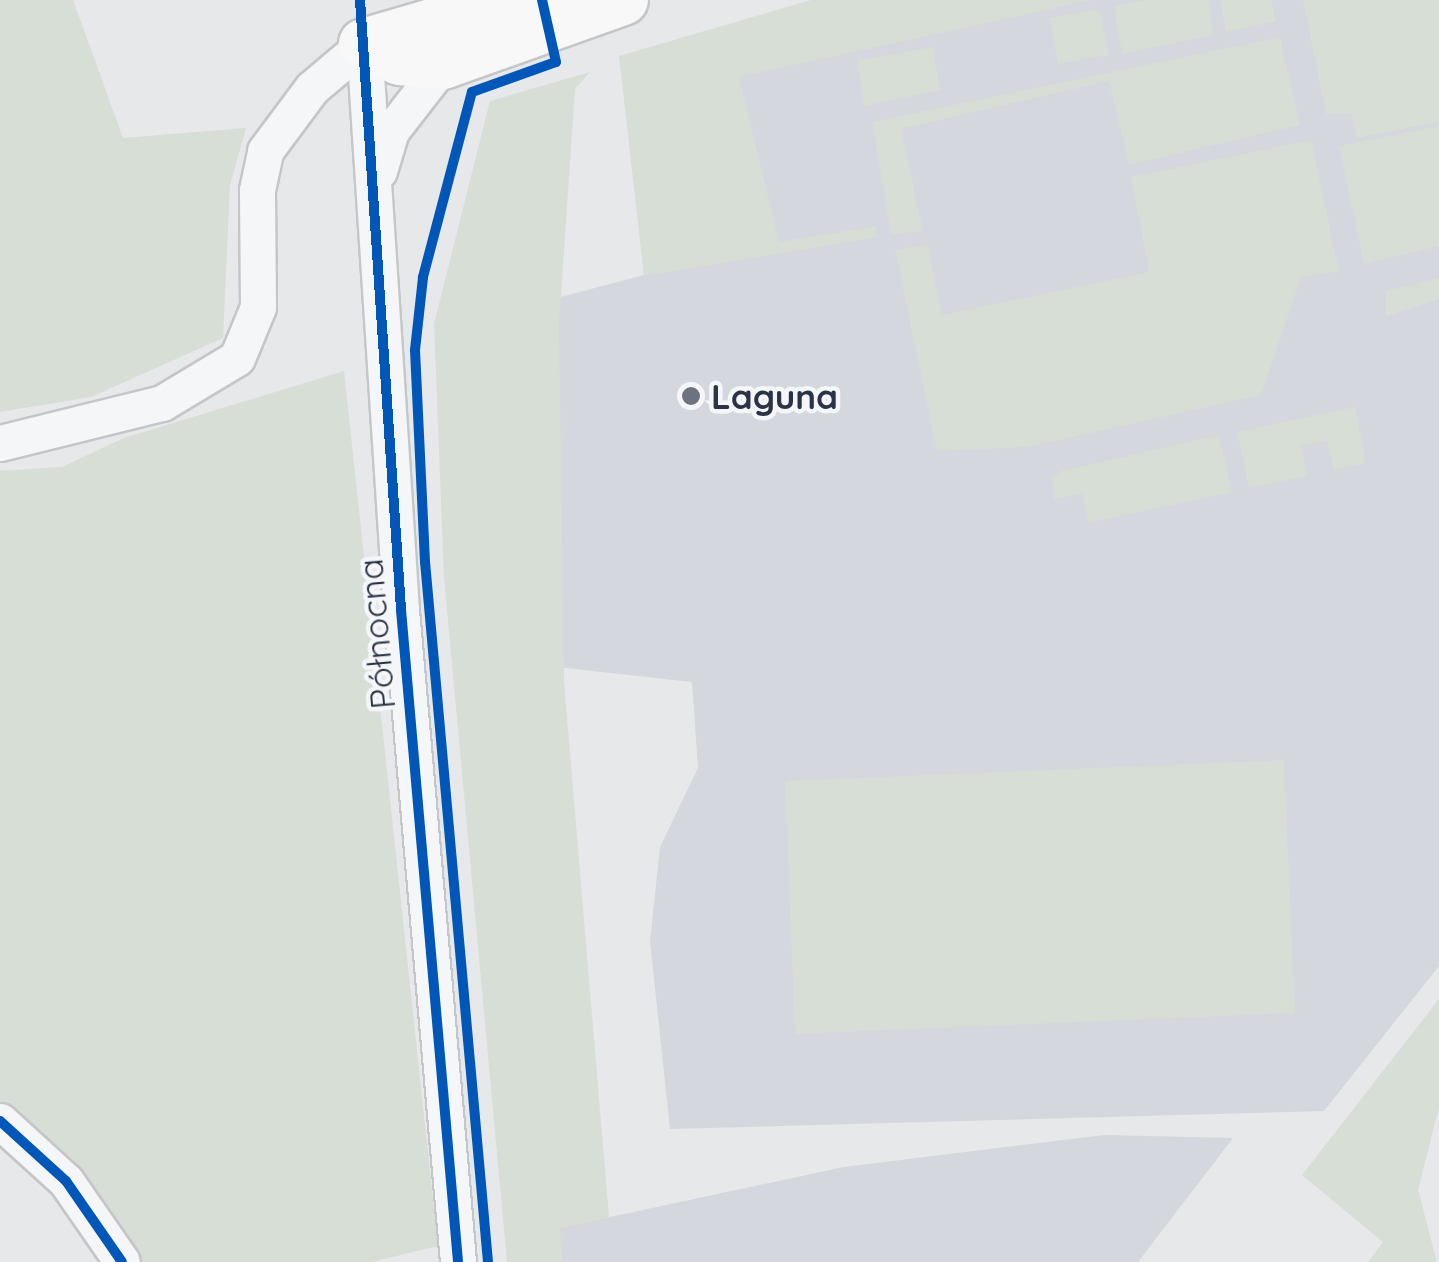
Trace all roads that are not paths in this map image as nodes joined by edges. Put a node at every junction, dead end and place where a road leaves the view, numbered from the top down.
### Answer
1 (514, 0) edge
2 (623, 0) edge
3 (362, 22) edge
4 (444, 64) junction
5 (373, 191) junction
6 (0, 442) edge
7 (0, 1122) edge
8 (122, 1262) edge
9 (458, 1262) edge

1 - 3 street
2 - 4 street
3 - 4 street
3 - 5 street, Północna
3 - 6 street
4 - 5 street
5 - 9 street, Północna
7 - 8 street

